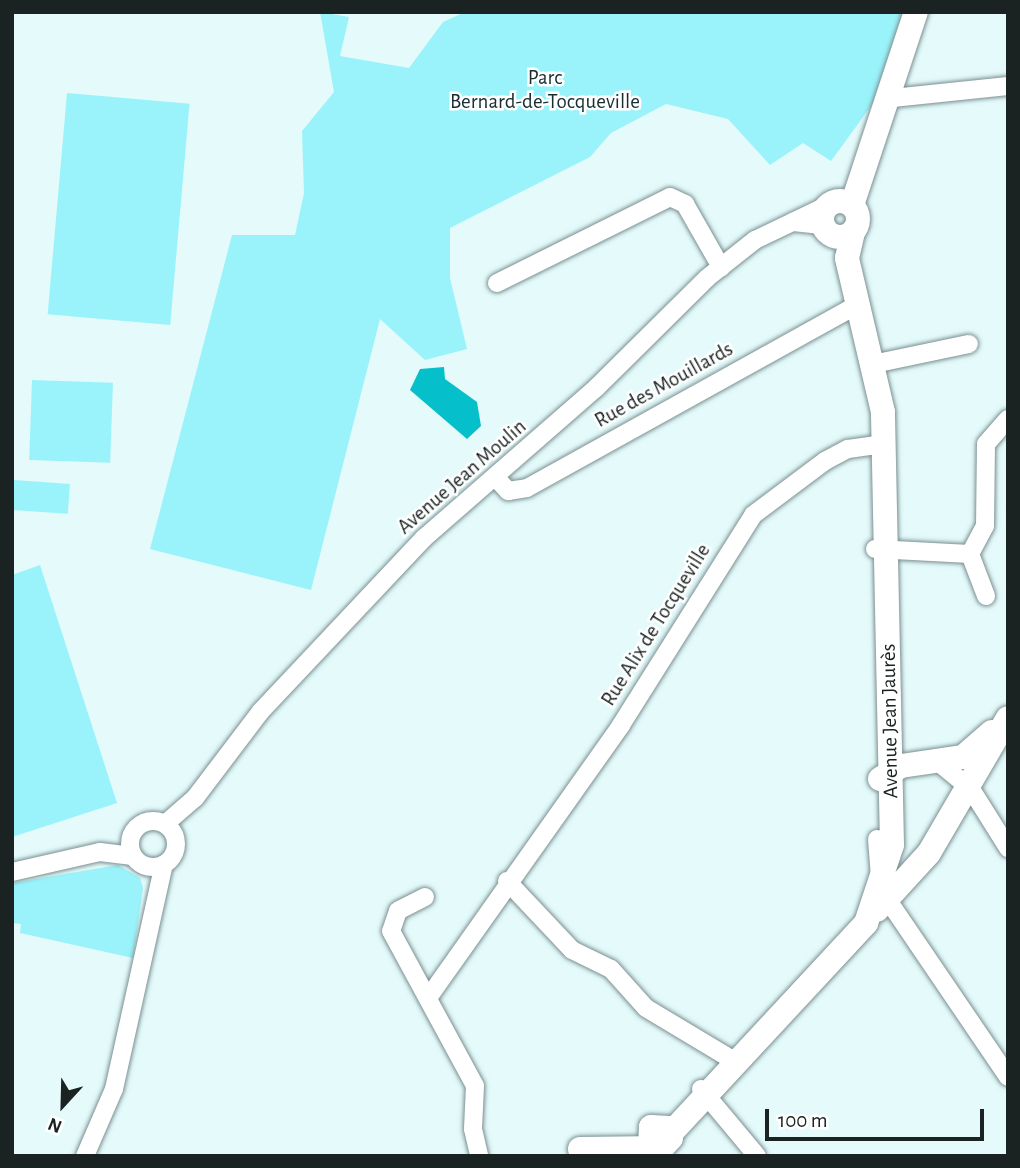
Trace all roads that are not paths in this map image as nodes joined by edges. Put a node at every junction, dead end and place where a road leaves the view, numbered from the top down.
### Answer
1 (916, 12) edge
2 (1008, 86) edge
3 (890, 103) junction
4 (834, 225) junction
5 (720, 267) junction
6 (498, 283) dead end
7 (854, 307) junction
8 (969, 344) dead end
9 (873, 364) junction
10 (1008, 419) edge
11 (879, 444) junction
12 (496, 478) junction
13 (881, 549) junction
14 (970, 554) junction
15 (986, 596) dead end
16 (1008, 712) edge
17 (1008, 718) edge
18 (891, 730) junction
19 (937, 761) junction
20 (884, 775) junction
21 (971, 789) junction
22 (195, 798) junction
23 (165, 824) junction
24 (132, 835) junction
25 (884, 842) junction
26 (177, 843) junction
27 (1008, 848) edge
28 (100, 852) junction
29 (929, 853) junction
30 (139, 861) junction
31 (164, 864) junction
32 (12, 872) edge
33 (507, 881) junction
34 (878, 894) junction
35 (425, 897) dead end
36 (157, 908) junction
37 (428, 998) junction
38 (732, 1059) junction
39 (1008, 1077) edge
40 (704, 1093) junction
41 (649, 1144) edge
42 (570, 1153) edge
43 (85, 1156) edge
44 (479, 1156) edge
45 (757, 1156) edge

1 - 3 main road
2 - 3 street
3 - 4 main road, Avenue Jean Jaurès
4 - 5 street, Avenue Jean Moulin
4 - 7 main road, Avenue Jean Jaurès
5 - 6 street
5 - 12 street, Avenue Jean Moulin
7 - 9 main road, Avenue Jean Jaurès
7 - 11 main road, Avenue Jean Jaurès
7 - 12 street, Rue des Mouillards
8 - 9 street
9 - 11 main road, Avenue Jean Jaurès
10 - 14 street
11 - 13 main road, Avenue Jean Jaurès
11 - 33 street, Rue Alix de Tocqueville
12 - 22 street, Avenue Jean Moulin
13 - 14 street
13 - 18 main road, Avenue Jean Jaurès
13 - 20 main road, Avenue Jean Jaurès
14 - 15 street
16 - 19 main road
17 - 21 main road
18 - 19 main road
18 - 20 main road, Avenue Jean Jaurès
19 - 20 main road
19 - 21 street
20 - 25 main road
21 - 27 street
21 - 29 main road
22 - 23 street, Avenue Jean Moulin
22 - 26 street, Avenue Jean Moulin
23 - 24 street
23 - 26 street
24 - 28 street
24 - 30 street
25 - 29 main road
25 - 34 main road
26 - 31 street
28 - 30 street
28 - 32 street
29 - 34 main road
30 - 31 street
30 - 36 street
31 - 36 street
33 - 37 street, Rue Alix de Tocqueville
33 - 38 street
34 - 38 main road
34 - 38 main road
34 - 39 street
35 - 37 street
36 - 43 street
37 - 44 street
38 - 40 main road
40 - 41 main road
40 - 45 street
41 - 42 main road
41 - 42 main road

